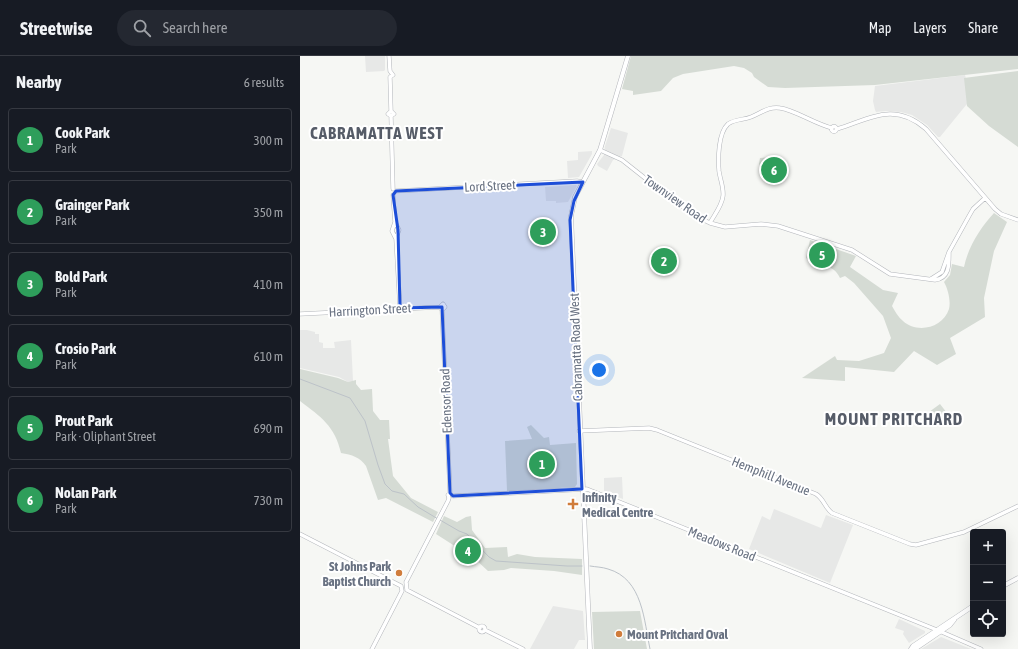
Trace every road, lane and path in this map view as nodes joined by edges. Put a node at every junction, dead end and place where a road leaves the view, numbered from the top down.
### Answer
1 (389, 56) edge
2 (628, 56) edge
3 (600, 150) junction
4 (583, 182) junction
5 (394, 190) junction
6 (985, 198) junction
7 (1018, 220) edge
8 (710, 224) junction
9 (400, 308) junction
10 (441, 308) joint
11 (300, 314) edge
12 (579, 431) junction
13 (582, 489) junction
14 (451, 496) junction
15 (1018, 506) edge
16 (300, 534) edge
17 (1018, 578) edge
18 (406, 584) junction
19 (1006, 584) edge
20 (401, 586) junction
21 (407, 590) junction
22 (402, 591) junction
23 (970, 608) edge
24 (939, 631) junction
25 (372, 649) edge
26 (523, 649) edge
27 (590, 649) edge
28 (911, 649) edge
29 (915, 649) edge
30 (981, 649) edge

1 - 5 street
2 - 3 main road, Cabramatta Road West
3 - 4 main road, Cabramatta Road West
3 - 8 street, Townview Road
4 - 5 street, Lord Street
4 - 12 main road, Cabramatta Road West
5 - 9 street
6 - 7 street
6 - 8 street
6 - 8 street, Townview Road
9 - 10 street, Harrington Street
9 - 11 street, Harrington Street
10 - 14 street, Edensor Road
12 - 13 main road, Cabramatta Road West
12 - 15 street, Hemphill Avenue
13 - 14 street, Meadows Road
13 - 24 street, Meadows Road
13 - 27 main road, Cabramatta Road West
14 - 18 street
16 - 20 street
17 - 19 main road
18 - 20 street
18 - 21 street
20 - 22 street
21 - 22 street
21 - 26 street
22 - 25 street
23 - 24 main road
24 - 28 main road
24 - 29 main road
24 - 30 street, Meadows Road

